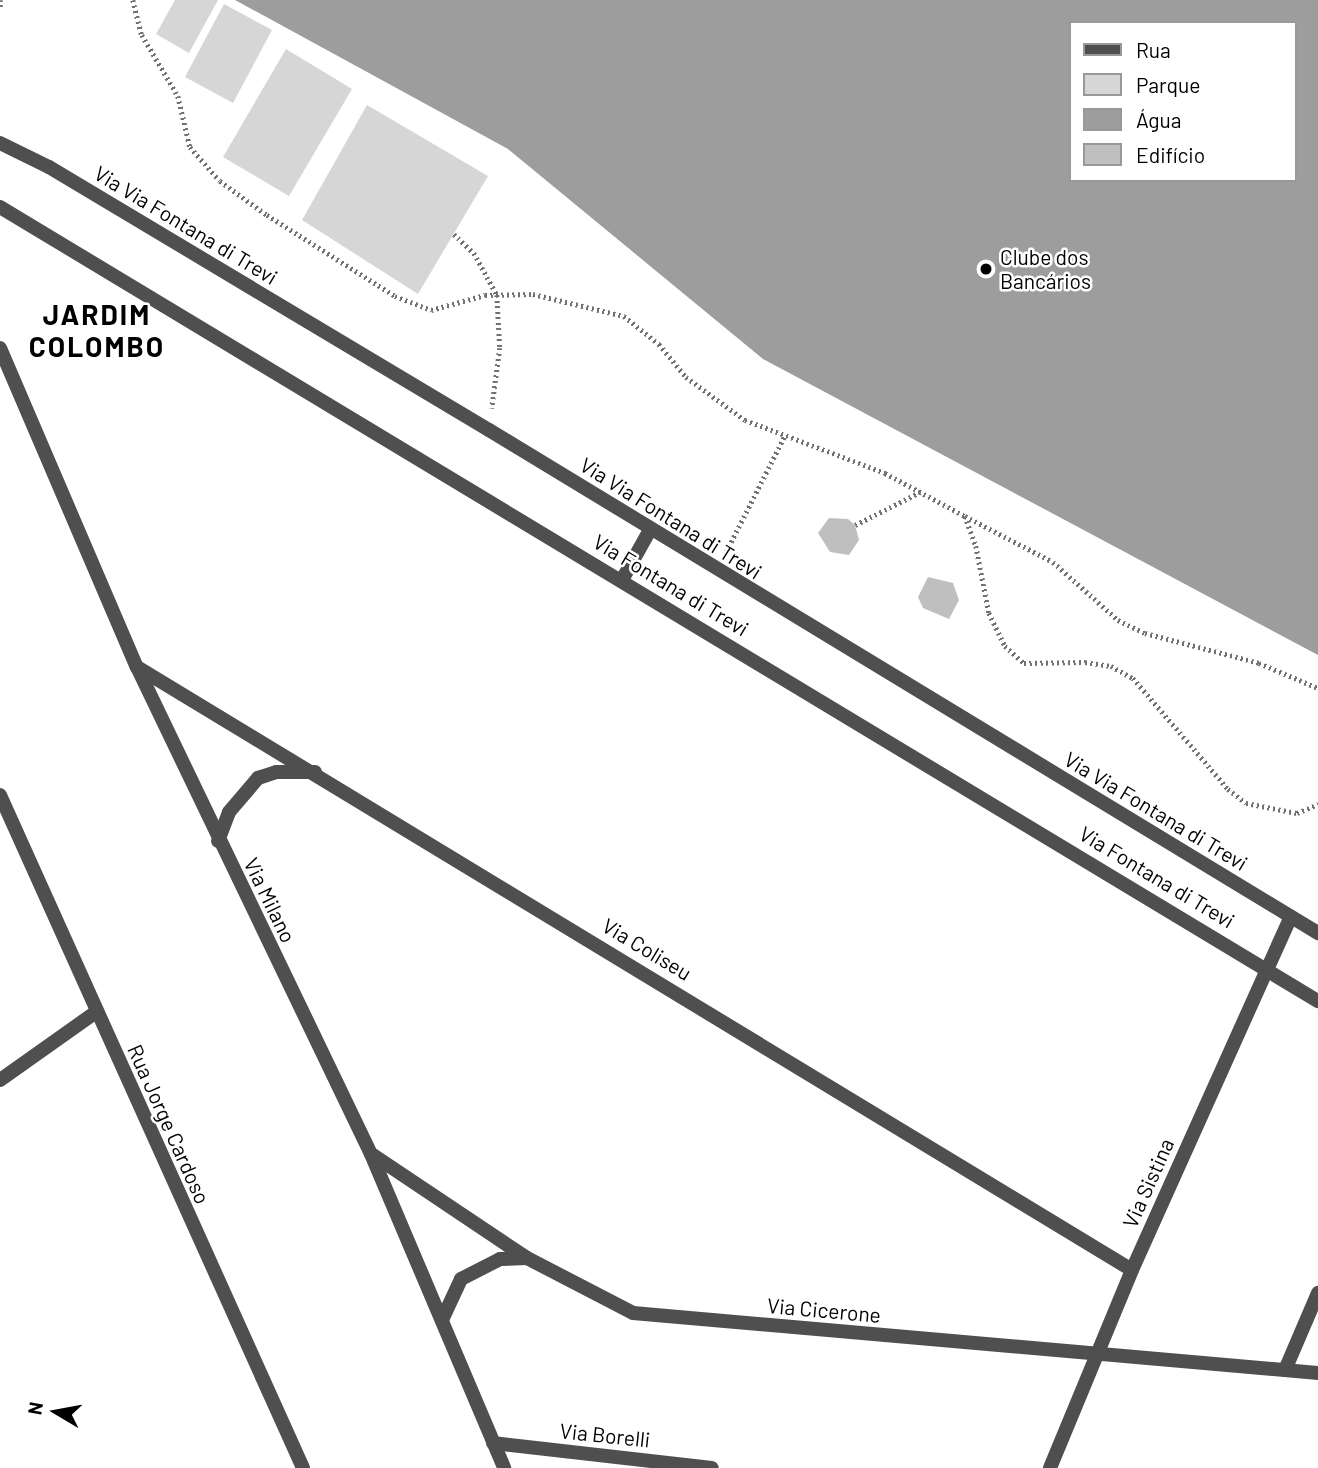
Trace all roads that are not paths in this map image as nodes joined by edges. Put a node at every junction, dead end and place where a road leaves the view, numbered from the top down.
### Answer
1 (0, 143) edge
2 (0, 207) edge
3 (0, 348) edge
4 (650, 530) junction
5 (622, 580) junction
6 (137, 667) junction
7 (316, 772) junction
8 (0, 795) edge
9 (218, 841) junction
10 (1291, 917) junction
11 (1318, 933) edge
12 (1265, 968) junction
13 (1318, 1001) edge
14 (96, 1012) junction
15 (0, 1080) edge
16 (371, 1154) junction
17 (527, 1258) junction
18 (1132, 1270) junction
19 (1318, 1293) edge
20 (442, 1320) junction
21 (1098, 1355) junction
22 (1284, 1370) junction
23 (1318, 1373) edge
24 (493, 1443) junction
25 (303, 1468) edge
26 (504, 1468) edge
27 (712, 1468) edge
28 (1050, 1468) edge

1 - 4 street, Via Via Fontana di Trevi
2 - 5 street, Via Fontana di Trevi
3 - 6 street, Via Milano
4 - 5 street
4 - 10 street, Via Via Fontana di Trevi
5 - 12 street, Via Fontana di Trevi
6 - 7 street, Via Coliseu
6 - 9 street, Via Milano
7 - 9 street
7 - 18 street, Via Coliseu
8 - 14 street, Rua Jorge Cardoso
9 - 16 street, Via Milano
10 - 11 street, Via Via Fontana di Trevi
10 - 12 street, Via Sistina
12 - 13 street, Via Fontana di Trevi
12 - 18 street, Via Sistina
14 - 15 street
14 - 25 street, Rua Jorge Cardoso
16 - 17 street, Via Cicerone
16 - 20 street, Via Milano
17 - 20 street
17 - 21 street, Via Cicerone
18 - 21 street, Via Sistina
19 - 22 street
20 - 24 street, Via Milano
21 - 22 street, Via Cicerone
21 - 28 street, Via Sistina
22 - 23 street, Via Cicerone
24 - 26 street, Via Milano
24 - 27 street, Via Borelli

